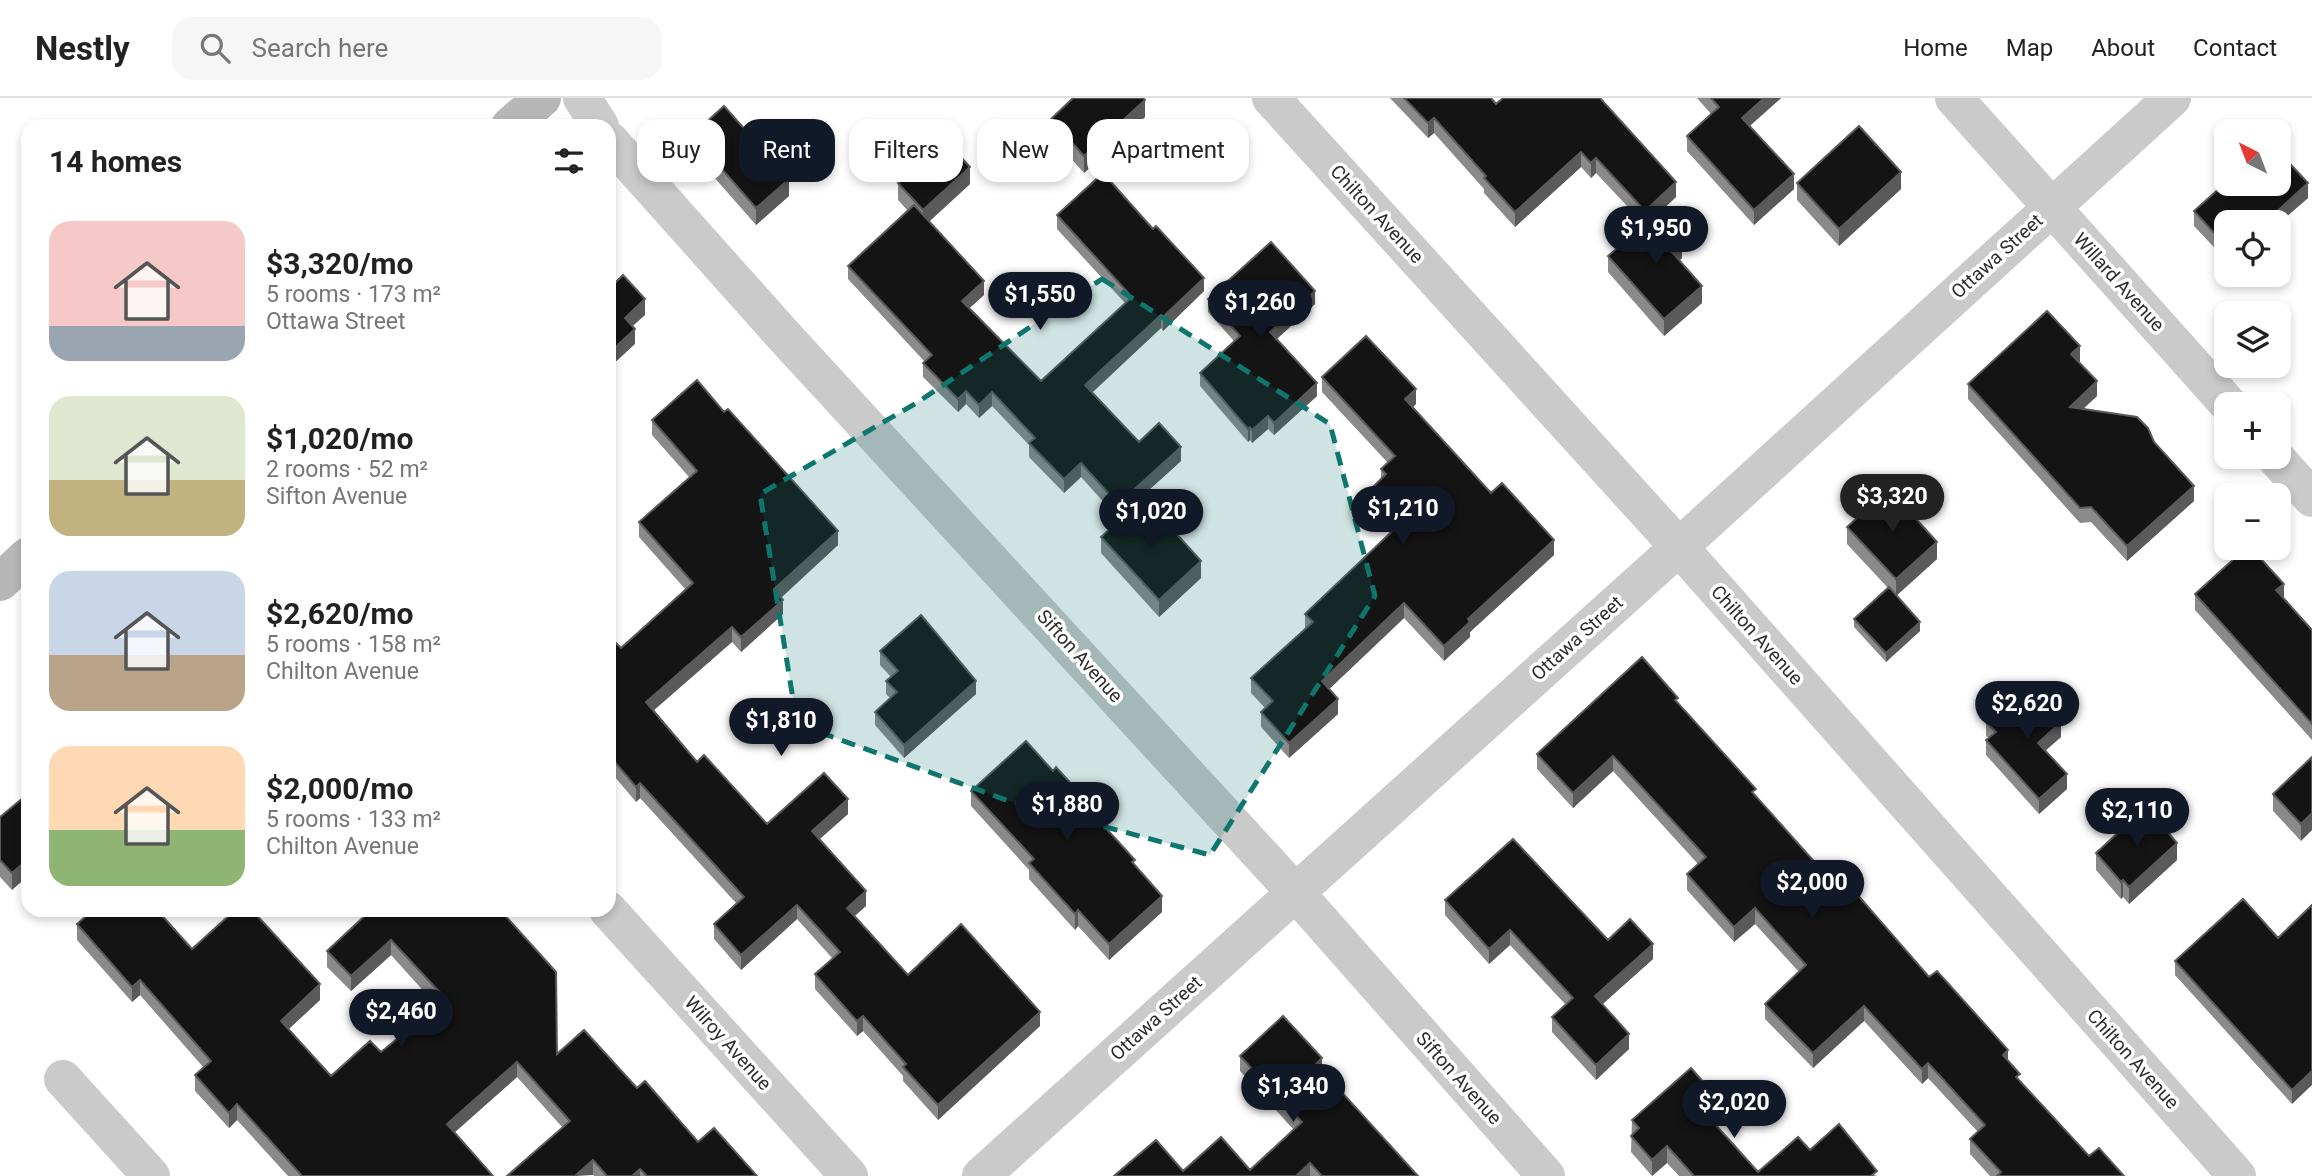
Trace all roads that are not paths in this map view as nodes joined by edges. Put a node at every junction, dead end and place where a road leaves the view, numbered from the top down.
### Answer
1 (542, 98) edge
2 (582, 98) edge
3 (1271, 98) edge
4 (1954, 98) edge
5 (2172, 98) edge
6 (518, 119) edge
7 (596, 119) edge
8 (616, 148) edge
9 (2051, 207) junction
10 (2217, 392) edge
11 (2286, 469) edge
12 (2312, 498) edge
13 (1679, 547) junction
14 (21, 562) edge
15 (0, 582) edge
16 (1295, 892) junction
17 (614, 917) edge
18 (63, 1079) dead end
19 (151, 1176) edge
20 (849, 1176) edge
21 (981, 1176) edge
22 (1546, 1176) edge
23 (2237, 1176) edge

1 - 6 main road
2 - 7 street
3 - 13 street, Chilton Avenue
4 - 9 street, Willard Avenue
5 - 9 street, Ottawa Street
8 - 16 street, Sifton Avenue
9 - 10 street, Willard Avenue
9 - 13 street, Ottawa Street
11 - 12 street
13 - 16 street, Ottawa Street
13 - 23 street, Chilton Avenue
14 - 15 main road
16 - 21 street, Ottawa Street
16 - 22 street, Sifton Avenue
17 - 20 street, Wilroy Avenue
18 - 19 street

